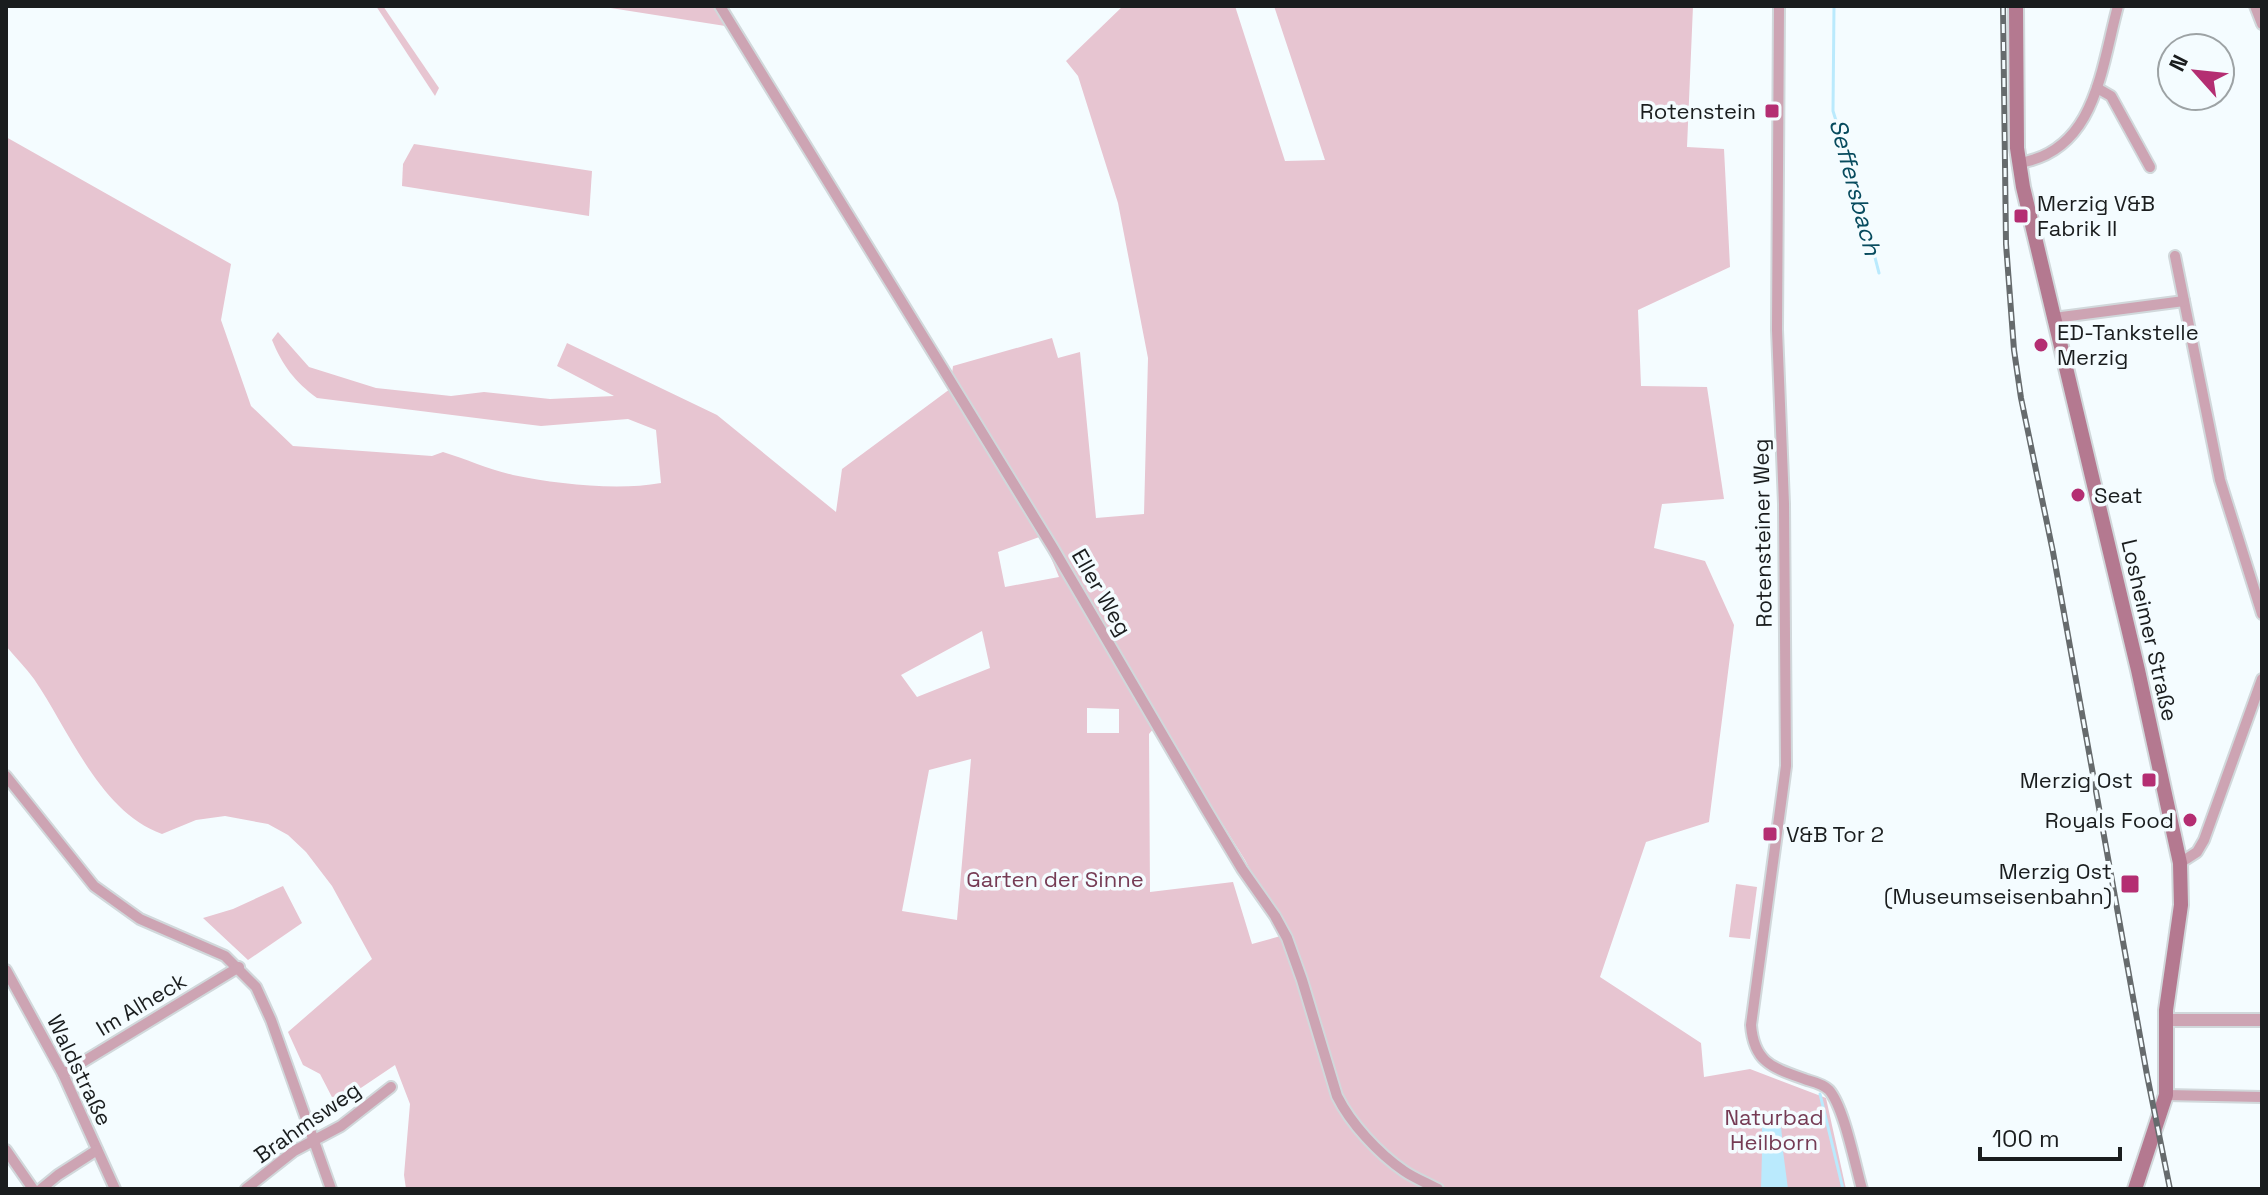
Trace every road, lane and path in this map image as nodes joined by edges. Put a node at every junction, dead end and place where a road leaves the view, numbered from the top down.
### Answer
1 (720, 6) edge
2 (1779, 6) edge
3 (2016, 6) edge
4 (2118, 6) edge
5 (2255, 6) edge
6 (2262, 24) edge
7 (2097, 88) junction
8 (2019, 163) junction
9 (2150, 167) dead end
10 (2175, 256) dead end
11 (2184, 301) junction
12 (2054, 318) junction
13 (2262, 614) edge
14 (2262, 679) edge
15 (6, 776) edge
16 (2180, 863) junction
17 (239, 967) junction
18 (6, 970) edge
19 (2166, 1020) junction
20 (2262, 1020) edge
21 (63, 1074) junction
22 (391, 1087) dead end
23 (2166, 1095) junction
24 (2262, 1097) edge
25 (313, 1140) junction
26 (6, 1150) edge
27 (97, 1150) junction
28 (33, 1189) edge
29 (41, 1189) edge
30 (115, 1189) edge
31 (246, 1189) edge
32 (331, 1189) edge
33 (1438, 1189) edge
34 (1862, 1189) edge
35 (2135, 1189) edge

1 - 33 street, Eller Weg
2 - 34 street, Rotensteiner Weg
3 - 8 main road, Losheimer Straße
4 - 7 street
5 - 6 street
7 - 8 street
7 - 9 street
8 - 12 main road, Losheimer Straße
10 - 11 street
11 - 12 street
11 - 13 street
12 - 16 main road, Losheimer Straße
14 - 16 street
15 - 17 street
16 - 19 main road, Losheimer Straße
17 - 21 street, Im Alheck
17 - 25 street
18 - 21 street, Waldstraße
19 - 20 street
19 - 23 main road, Losheimer Straße
21 - 27 street, Waldstraße
22 - 25 street, Brahmsweg
23 - 24 street
23 - 35 main road, Losheimer Straße
25 - 31 street, Brahmsweg
25 - 32 street
26 - 28 street
27 - 29 street
27 - 30 street, Waldstraße

